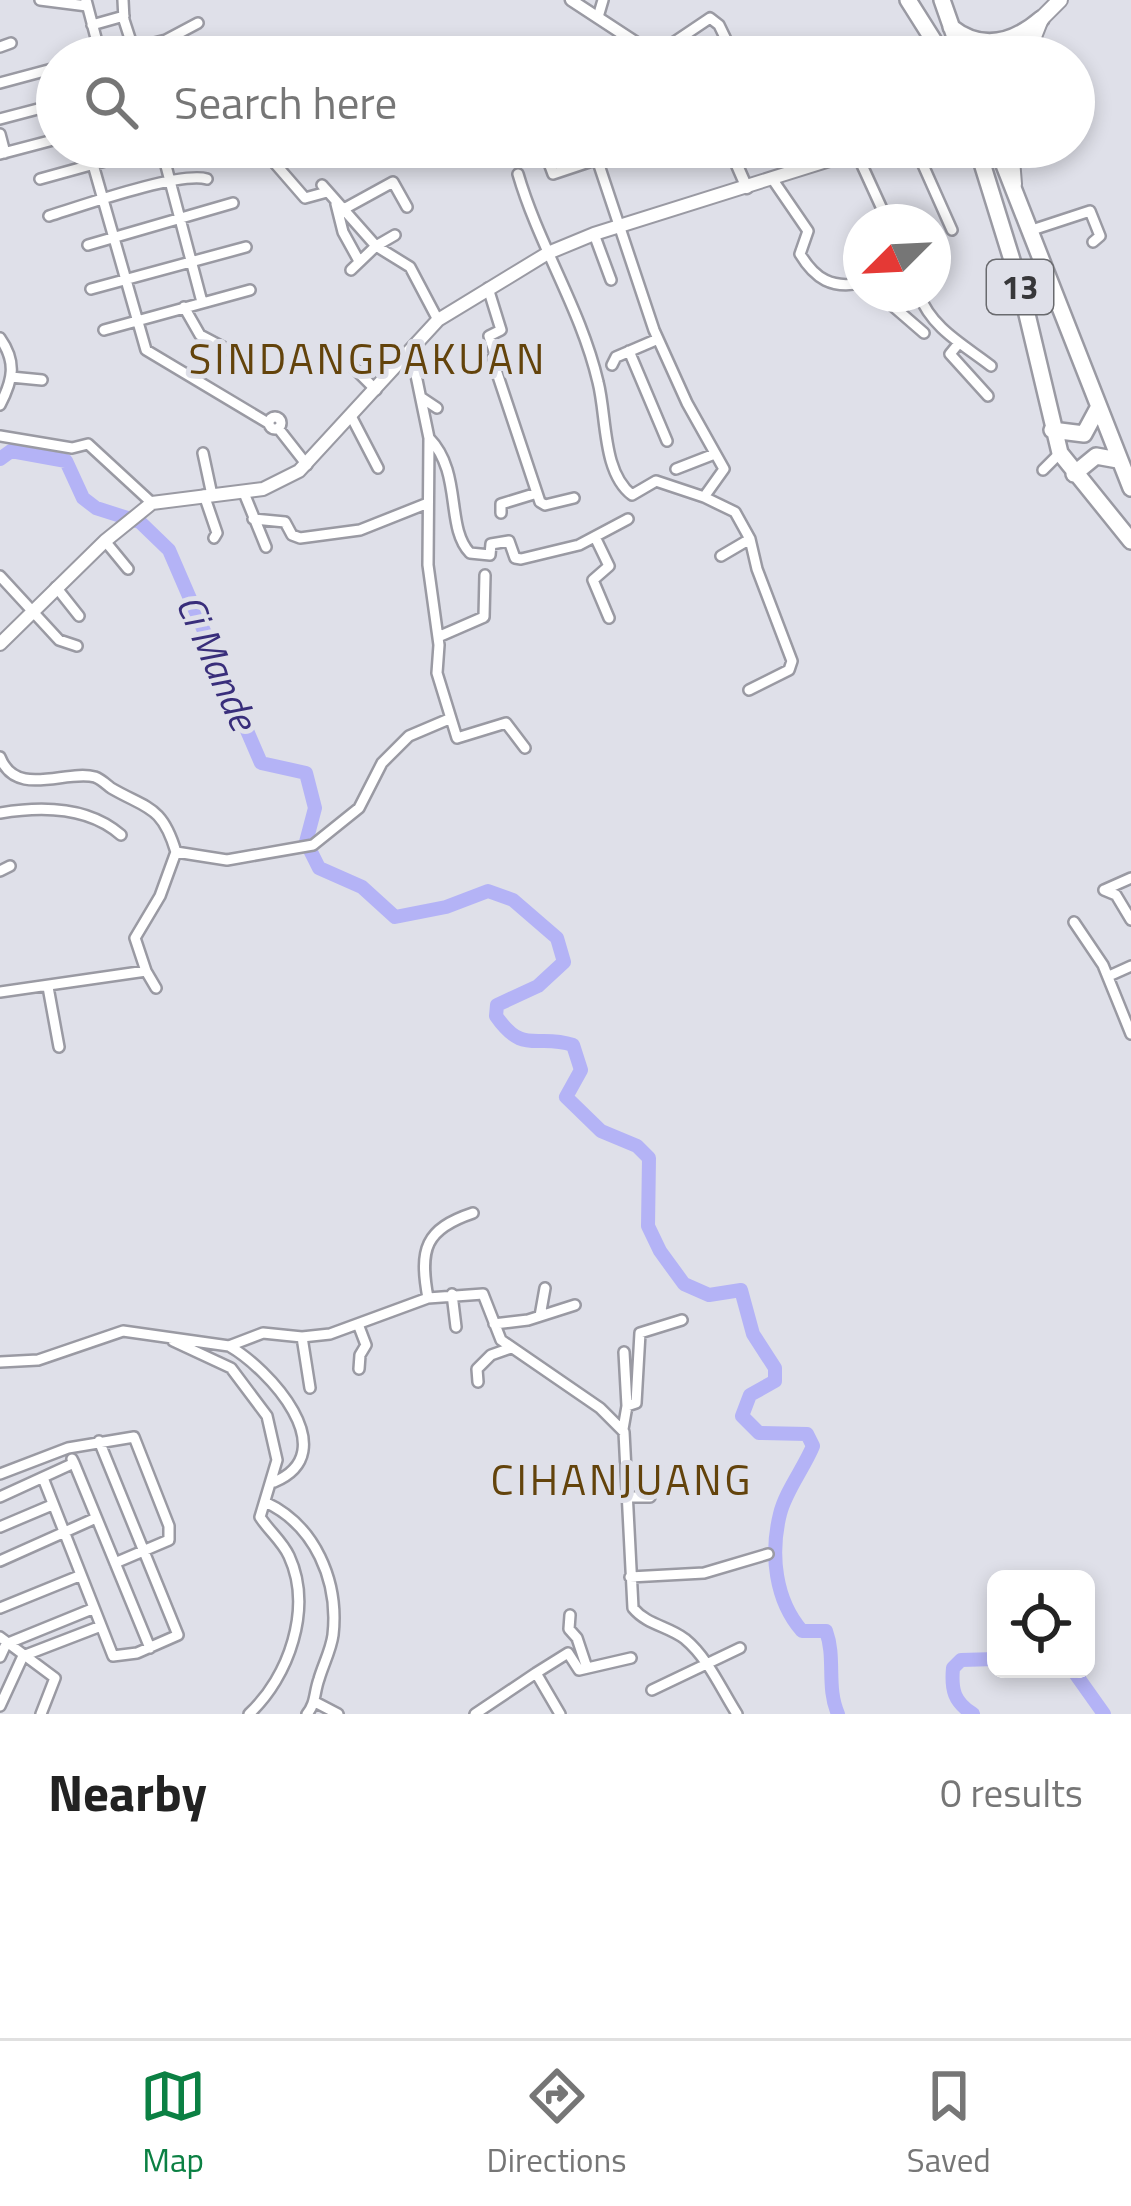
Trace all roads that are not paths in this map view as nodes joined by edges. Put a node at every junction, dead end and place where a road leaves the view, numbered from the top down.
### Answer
1 (40, 0) edge
2 (123, 0) edge
3 (572, 0) edge
4 (603, 0) edge
5 (908, 0) edge
6 (942, 0) edge
7 (1060, 0) edge
8 (86, 3) edge
9 (124, 16) junction
10 (598, 17) junction
11 (1041, 20) junction
12 (198, 23) dead end
13 (92, 25) junction
14 (951, 27) junction
15 (95, 36) edge
16 (130, 36) edge
17 (174, 36) edge
18 (627, 36) edge
19 (685, 36) edge
20 (724, 36) edge
21 (931, 36) edge
22 (954, 36) edge
23 (964, 36) edge
24 (1012, 36) edge
25 (1035, 36) edge
26 (36, 73) edge
27 (0, 83) edge
28 (36, 110) edge
29 (0, 119) edge
30 (0, 134) edge
31 (36, 144) edge
32 (2, 153) edge
33 (79, 168) edge
34 (94, 168) edge
35 (166, 168) edge
36 (279, 168) edge
37 (601, 168) edge
38 (738, 168) edge
39 (798, 168) edge
40 (863, 168) edge
41 (924, 168) edge
42 (984, 168) edge
43 (1005, 168) edge
44 (1012, 168) edge
45 (518, 174) dead end
46 (40, 179) dead end
47 (207, 179) dead end
48 (773, 180) junction
49 (171, 182) junction
50 (747, 188) junction
51 (1014, 193) junction
52 (104, 200) junction
53 (233, 203) dead end
54 (880, 204) edge
55 (339, 207) junction
56 (407, 207) dead end
57 (49, 216) dead end
58 (180, 218) junction
59 (617, 227) junction
60 (952, 230) dead end
61 (1029, 231) junction
62 (594, 234) junction
63 (395, 235) dead end
64 (114, 238) junction
65 (1093, 242) dead end
66 (88, 245) dead end
67 (376, 245) junction
68 (246, 247) dead end
69 (548, 253) junction
70 (192, 261) junction
71 (125, 279) junction
72 (610, 280) dead end
73 (843, 286) edge
74 (488, 288) junction
75 (91, 289) dead end
76 (250, 290) dead end
77 (202, 302) junction
78 (184, 307) junction
79 (900, 312) edge
80 (930, 312) edge
81 (136, 320) junction
82 (438, 320) junction
83 (104, 330) dead end
84 (924, 333) dead end
85 (0, 338) edge
86 (658, 340) junction
87 (959, 343) junction
88 (410, 351) junction
89 (629, 352) junction
90 (234, 353) dead end
91 (612, 365) dead end
92 (991, 366) dead end
93 (356, 369) dead end
94 (11, 377) junction
95 (42, 380) dead end
96 (376, 390) junction
97 (988, 396) dead end
98 (422, 398) junction
99 (0, 405) edge
100 (437, 408) dead end
101 (1098, 408) junction
102 (351, 416) junction
103 (1052, 430) junction
104 (5, 437) edge
105 (429, 438) junction
106 (668, 441) dead end
107 (202, 453) dead end
108 (1060, 453) junction
109 (712, 455) junction
110 (1118, 460) junction
111 (307, 465) junction
112 (378, 468) dead end
113 (676, 469) dead end
114 (1042, 470) dead end
115 (1074, 474) junction
116 (1131, 488) edge
117 (244, 493) junction
118 (537, 493) junction
119 (208, 495) junction
120 (704, 497) junction
121 (574, 498) dead end
122 (428, 503) junction
123 (146, 508) junction
124 (501, 513) dead end
125 (253, 519) junction
126 (628, 519) dead end
127 (595, 537) junction
128 (214, 538) dead end
129 (750, 539) junction
130 (105, 541) junction
131 (1131, 541) edge
132 (266, 548) dead end
133 (721, 556) dead end
134 (128, 569) dead end
135 (484, 575) dead end
136 (0, 576) edge
137 (56, 587) junction
138 (32, 610) junction
139 (79, 616) dead end
140 (609, 618) dead end
141 (438, 638) junction
142 (0, 644) edge
143 (77, 646) dead end
144 (749, 690) dead end
145 (449, 719) junction
146 (525, 748) dead end
147 (0, 757) edge
148 (159, 796) dead end
149 (148, 804) junction
150 (0, 813) edge
151 (121, 835) dead end
152 (176, 852) junction
153 (1131, 878) edge
154 (1131, 920) edge
155 (1074, 922) dead end
156 (1131, 966) edge
157 (146, 970) junction
158 (1108, 976) junction
159 (48, 987) junction
160 (155, 988) dead end
161 (0, 992) edge
162 (1131, 1034) edge
163 (59, 1047) dead end
164 (473, 1214) dead end
165 (545, 1288) dead end
166 (452, 1294) junction
167 (428, 1298) junction
168 (575, 1305) dead end
169 (540, 1316) junction
170 (682, 1320) dead end
171 (358, 1324) junction
172 (494, 1324) junction
173 (457, 1327) dead end
174 (162, 1336) junction
175 (302, 1337) junction
176 (229, 1346) junction
177 (511, 1348) junction
178 (624, 1352) dead end
179 (0, 1362) edge
180 (359, 1370) dead end
181 (478, 1382) dead end
182 (310, 1388) dead end
183 (627, 1406) junction
184 (623, 1429) junction
185 (99, 1441) junction
186 (68, 1448) junction
187 (74, 1463) junction
188 (0, 1474) edge
189 (43, 1478) junction
190 (274, 1482) junction
191 (0, 1497) edge
192 (629, 1497) junction
193 (650, 1497) dead end
194 (266, 1502) junction
195 (52, 1505) junction
196 (96, 1518) junction
197 (0, 1527) edge
198 (62, 1532) junction
199 (145, 1552) junction
200 (768, 1555) dead end
201 (0, 1561) edge
202 (115, 1564) junction
203 (79, 1576) junction
204 (630, 1577) junction
205 (0, 1608) edge
206 (654, 1608) dead end
207 (92, 1609) junction
208 (570, 1615) dead end
209 (638, 1615) junction
210 (101, 1626) junction
211 (3, 1641) edge
212 (150, 1648) junction
213 (740, 1648) dead end
214 (23, 1656) junction
215 (0, 1657) edge
216 (632, 1658) dead end
217 (708, 1666) junction
218 (586, 1668) junction
219 (536, 1673) junction
220 (652, 1690) dead end
221 (315, 1702) junction
222 (0, 1706) edge
223 (40, 1714) edge
224 (249, 1714) edge
225 (307, 1714) edge
226 (338, 1714) edge
227 (475, 1714) edge
228 (560, 1714) edge
229 (737, 1714) edge

1 - 8 street
2 - 9 street
3 - 10 street
4 - 10 street
5 - 21 highway
6 - 14 highway
7 - 11 main road
8 - 13 street
9 - 13 street
9 - 16 street
10 - 18 street
11 - 24 highway
11 - 25 main road
12 - 17 street
13 - 15 street
14 - 22 highway
14 - 23 highway
19 - 20 street
26 - 27 street
28 - 29 street
30 - 32 street
31 - 32 street
33 - 46 street
34 - 52 street
35 - 49 street
36 - 55 street
37 - 59 street
38 - 50 street
39 - 48 main road
40 - 54 street
41 - 60 street
42 - 103 highway, 13
43 - 51 highway, 13
44 - 51 main road
45 - 69 street
47 - 49 street
48 - 50 main road
48 - 73 street
49 - 52 street
49 - 58 street
50 - 59 main road
51 - 61 highway, 13
52 - 57 street
52 - 64 street
53 - 58 street
55 - 56 street
55 - 67 street
55 - 67 street
58 - 64 street
58 - 70 street
59 - 62 main road
59 - 86 street
61 - 65 street
61 - 101 highway, 13
62 - 69 main road
62 - 72 street
63 - 67 street
64 - 66 street
64 - 71 street
67 - 82 street
68 - 70 street
69 - 74 main road
69 - 120 street
70 - 71 street
70 - 77 street
71 - 75 street
71 - 81 street
74 - 82 main road
74 - 118 street
76 - 77 street
77 - 78 street
78 - 81 street
78 - 90 street
79 - 84 street
80 - 87 street
81 - 83 street
81 - 111 street
82 - 88 main road
85 - 94 street
86 - 89 street
86 - 109 street
87 - 92 street
87 - 97 street
88 - 96 main road
88 - 98 street
89 - 91 street
89 - 106 street
93 - 96 street
94 - 95 street
94 - 99 street
96 - 102 main road
98 - 100 street
98 - 105 street
101 - 103 highway
101 - 110 highway, 13
102 - 111 main road
102 - 112 street
103 - 108 highway, 13
104 - 123 street
105 - 122 street
105 - 127 street
107 - 119 street
108 - 114 street
108 - 115 highway, 13
109 - 113 street
109 - 120 street
110 - 115 highway
110 - 116 highway, 13
111 - 117 main road
115 - 131 highway, 13
117 - 119 main road
117 - 125 street
118 - 121 street
118 - 124 street
119 - 123 main road
119 - 128 street
120 - 129 street
122 - 125 street
122 - 141 street
123 - 130 main road
125 - 132 street
126 - 127 street
127 - 140 street
129 - 133 street
129 - 144 street
130 - 134 street
130 - 137 main road
135 - 141 street
136 - 138 street
137 - 138 main road
137 - 139 street
138 - 142 main road
138 - 143 street
141 - 145 street
145 - 146 street
145 - 152 street
147 - 149 street
148 - 149 street
149 - 152 street
150 - 151 street
152 - 157 street
153 - 154 street
155 - 158 street
156 - 158 street
157 - 159 street
157 - 160 street
158 - 162 street
159 - 161 street
159 - 163 street
164 - 167 street
165 - 169 street
166 - 167 street
166 - 172 street
166 - 173 street
167 - 171 street
168 - 169 street
169 - 172 street
170 - 183 street
171 - 175 street
171 - 180 street
172 - 177 street
174 - 176 street
174 - 179 street
174 - 190 street
175 - 176 street
175 - 182 street
176 - 190 street
177 - 181 street
177 - 184 street
178 - 183 street
183 - 184 street
184 - 192 street
185 - 186 street
185 - 199 street
185 - 199 street
186 - 187 street
186 - 188 street
187 - 189 street
187 - 196 street
189 - 191 street
189 - 195 street
190 - 194 street
192 - 193 street
192 - 204 street
194 - 221 street
194 - 224 street
195 - 197 street
195 - 198 street
196 - 198 street
196 - 202 street
198 - 201 street
198 - 203 street
199 - 202 street
199 - 212 street
200 - 204 street
202 - 212 street
203 - 205 street
203 - 207 street
204 - 209 street
206 - 209 street
207 - 210 street
207 - 211 street
208 - 218 street
209 - 217 street
210 - 212 street
210 - 214 street
211 - 214 street
211 - 215 street
213 - 217 street
214 - 222 street
214 - 223 street
216 - 218 street
217 - 220 street
217 - 229 street
218 - 219 street
219 - 227 street
219 - 228 street
221 - 225 street
221 - 226 street

